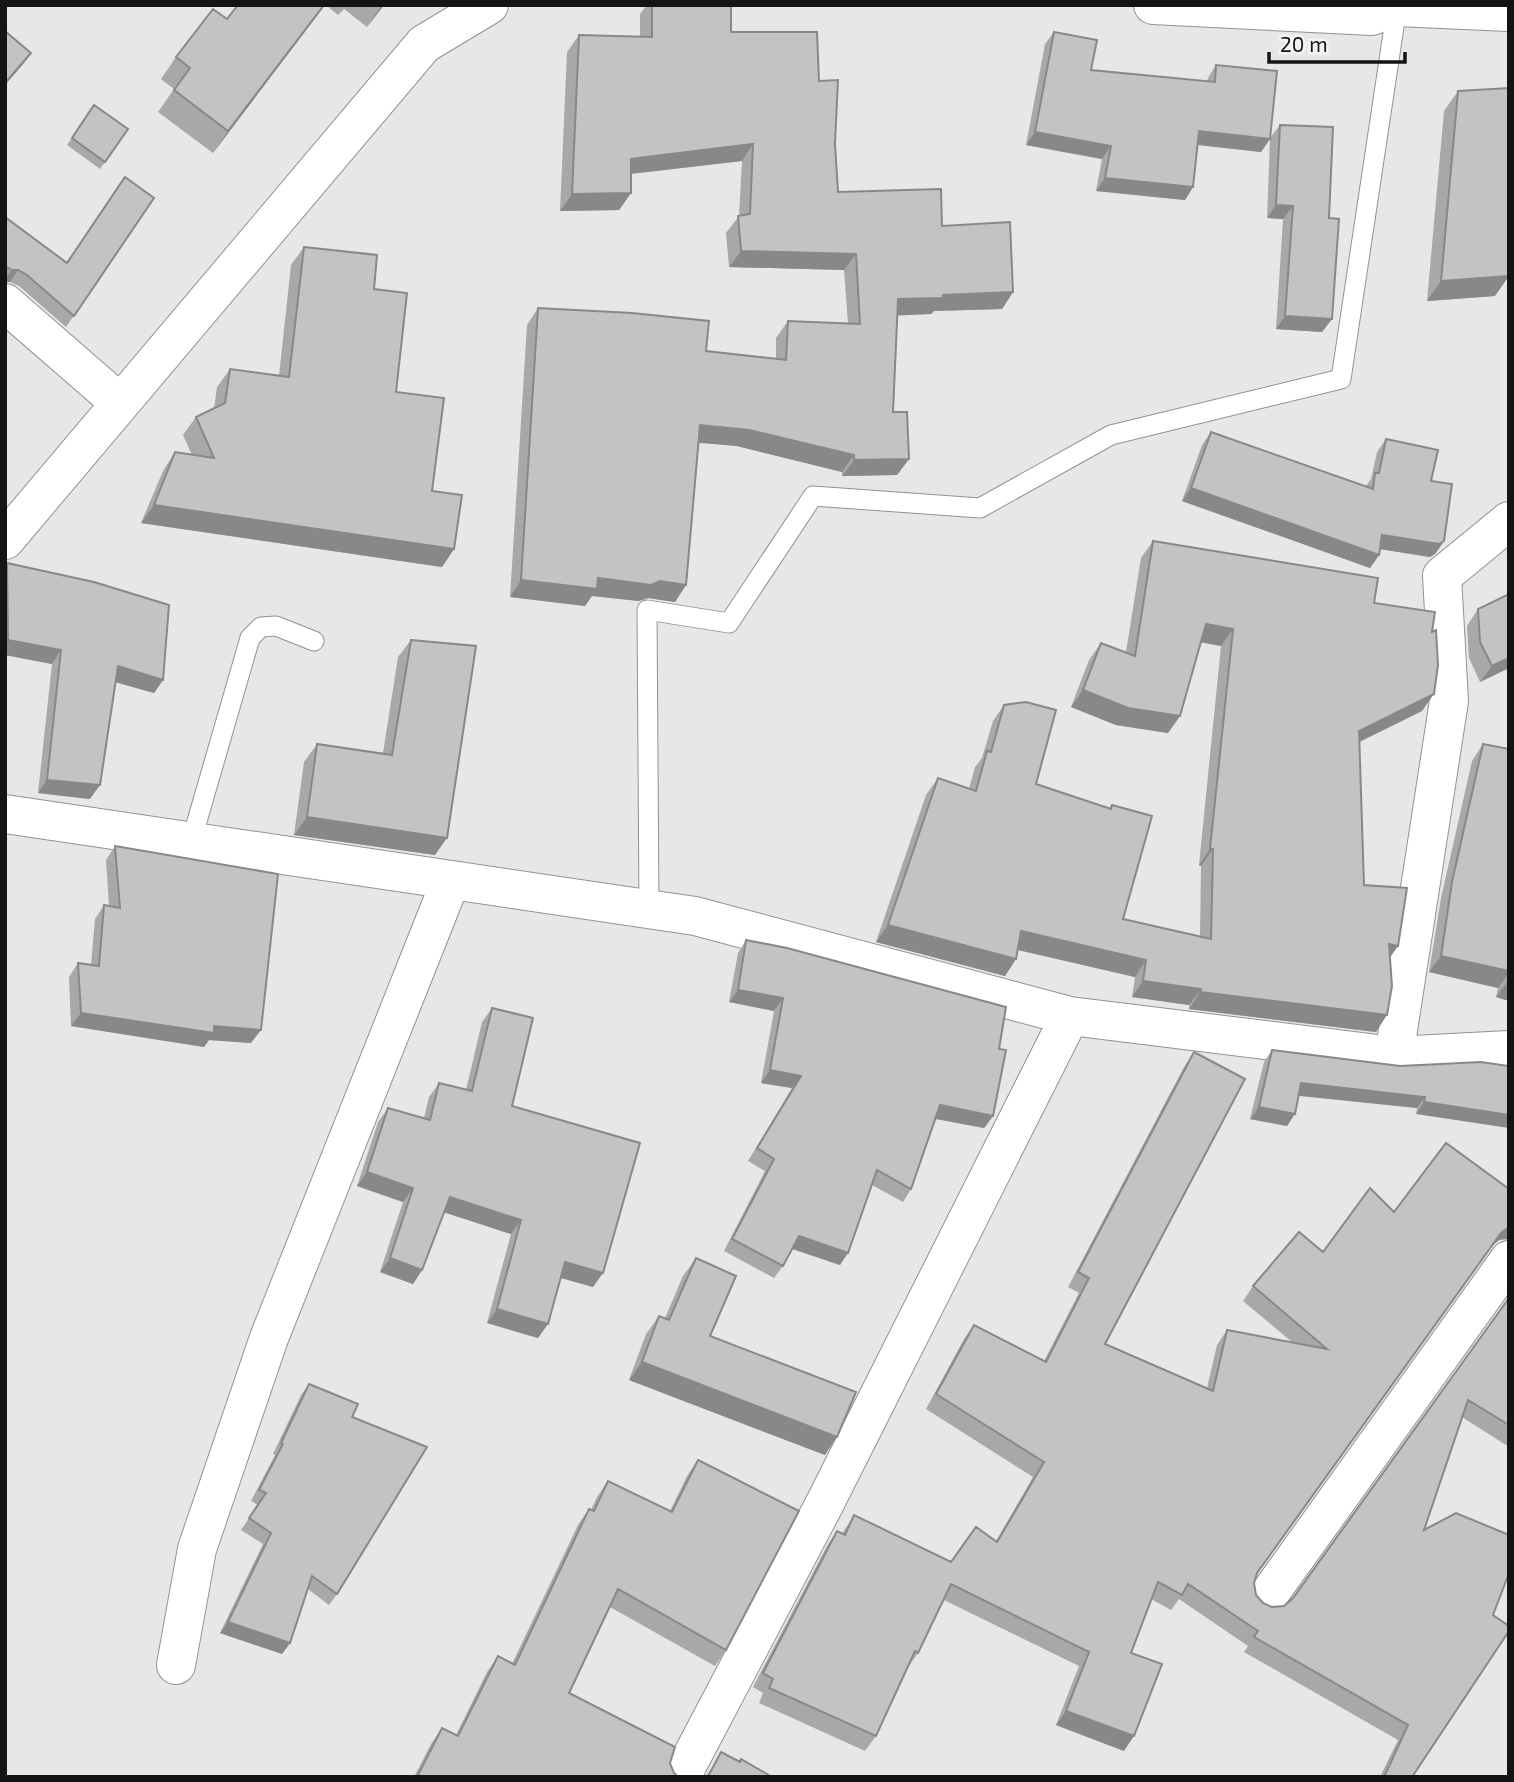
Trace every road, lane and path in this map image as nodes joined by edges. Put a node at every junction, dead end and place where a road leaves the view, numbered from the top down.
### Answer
1 (489, 5) edge
2 (1153, 5) edge
3 (1398, 6) edge
4 (1509, 12) edge
5 (5, 303) edge
6 (120, 403) junction
7 (1509, 522) edge
8 (5, 540) edge
9 (314, 641) dead end
10 (5, 814) edge
11 (191, 842) junction
12 (452, 880) junction
13 (649, 909) junction
14 (1070, 1016) junction
15 (1509, 1050) edge
16 (1394, 1056) junction
17 (1509, 1260) edge
18 (1265, 1600) edge
19 (176, 1665) dead end
20 (681, 1777) edge

1 - 6 street
2 - 3 street
3 - 4 street
3 - 13 lane
5 - 6 street
6 - 8 street
7 - 16 street
9 - 11 lane
10 - 11 street
11 - 12 street
12 - 13 street
12 - 19 street
13 - 14 street
14 - 16 street
14 - 20 street
15 - 16 street
17 - 18 street

